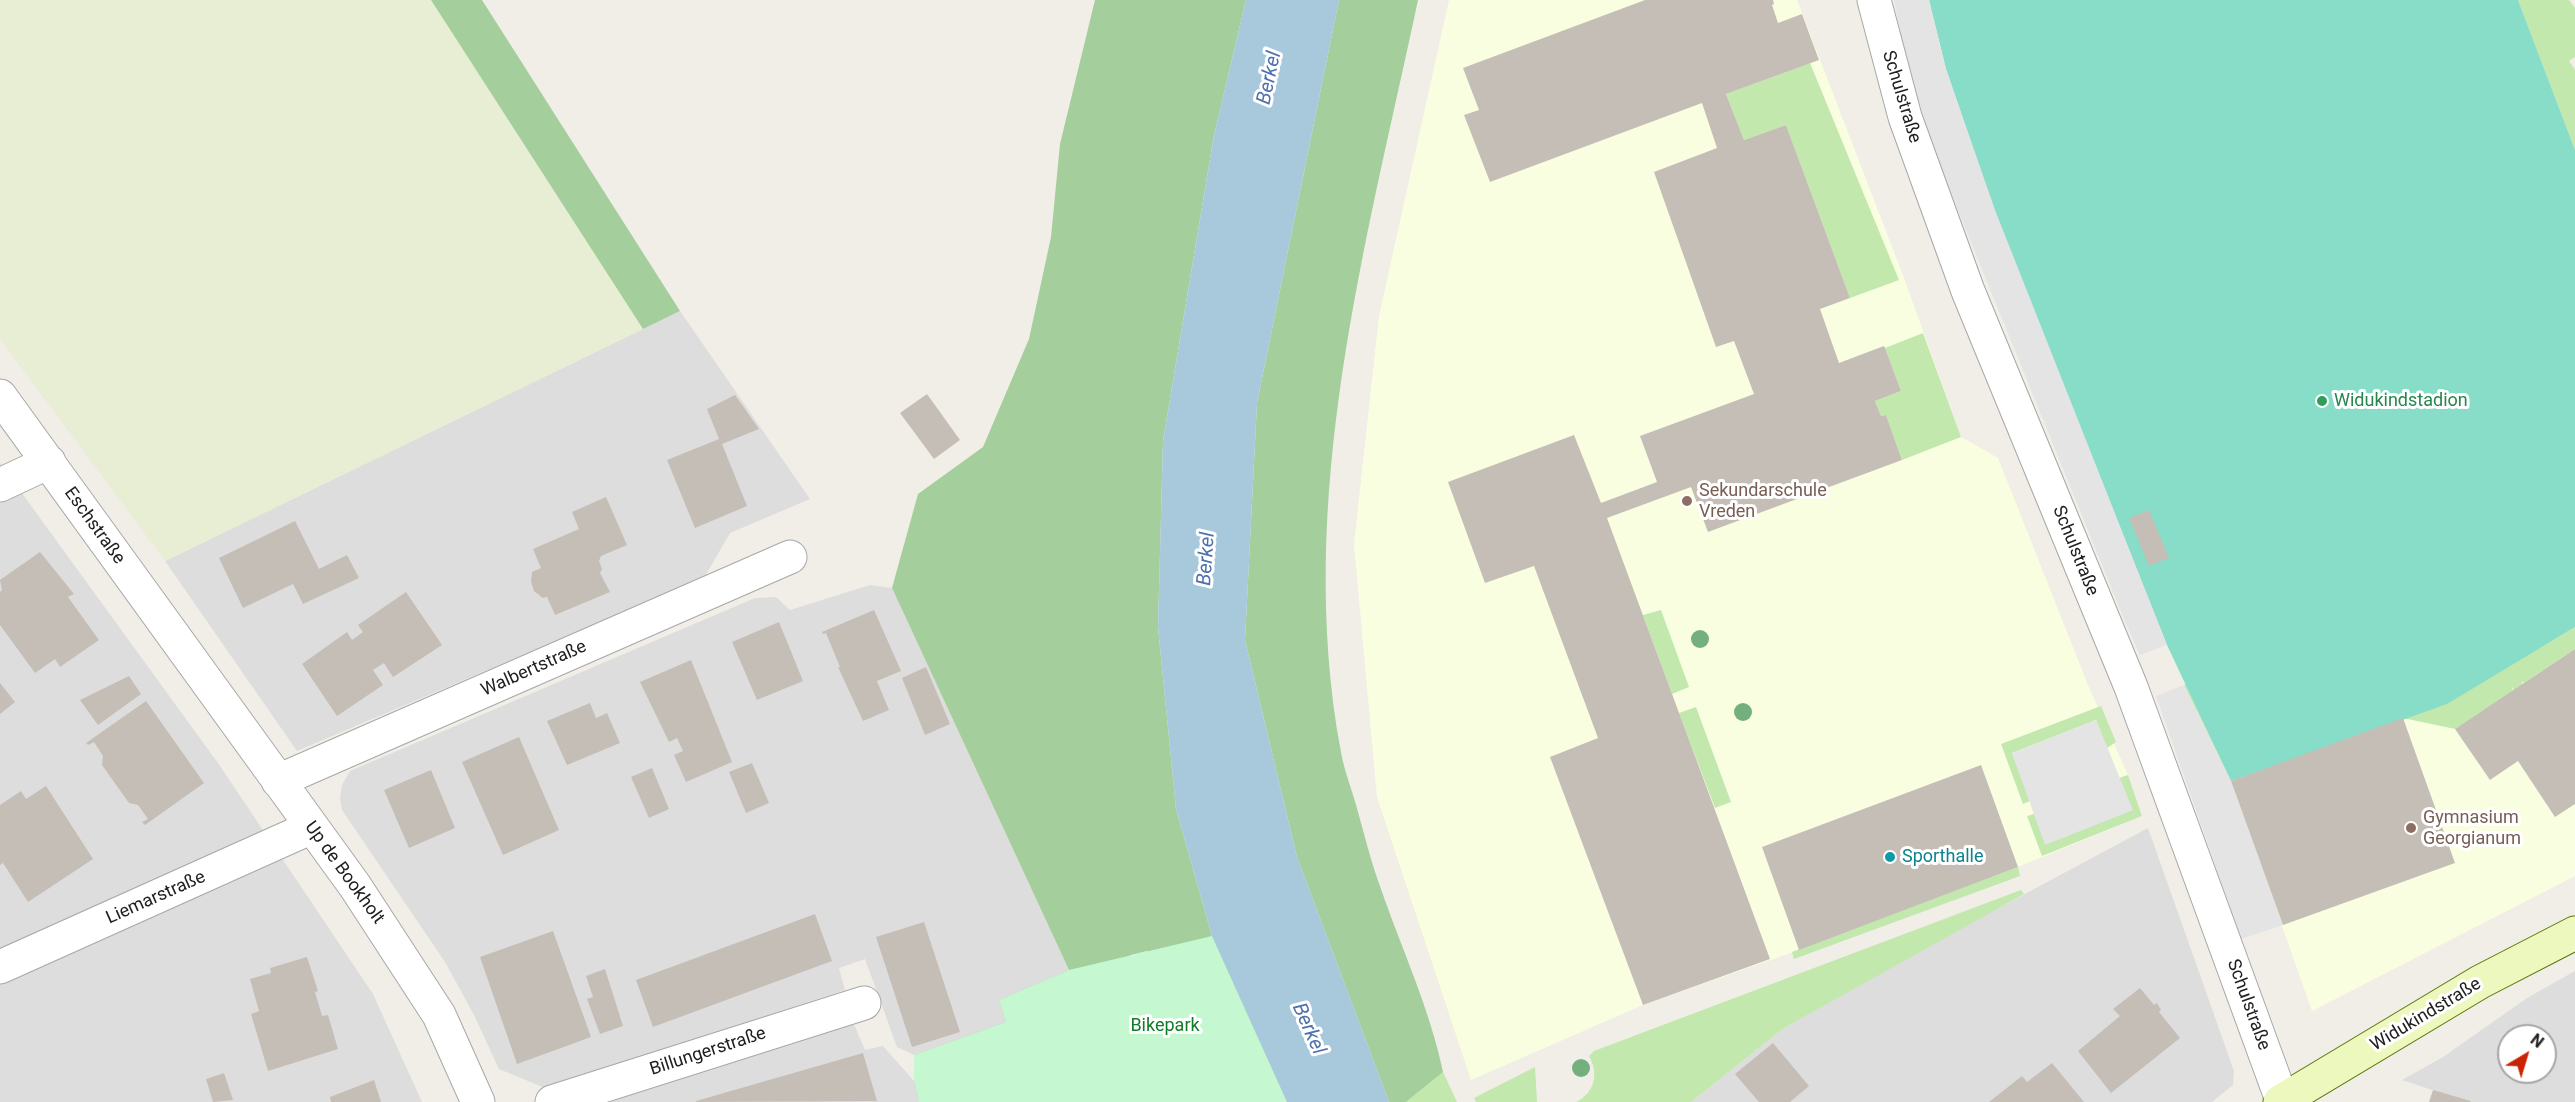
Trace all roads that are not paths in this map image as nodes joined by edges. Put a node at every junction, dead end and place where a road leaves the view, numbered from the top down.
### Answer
1 (1874, 0) edge
2 (0, 396) edge
3 (49, 462) junction
4 (0, 485) edge
5 (790, 557) dead end
6 (188, 656) joint
7 (278, 782) junction
8 (312, 827) junction
9 (2575, 933) edge
10 (0, 968) edge
11 (864, 1003) dead end
12 (2281, 1101) edge
13 (478, 1102) edge
14 (552, 1102) edge

1 - 12 street, Schulstraße
2 - 3 street, Eschstraße
3 - 4 street
3 - 6 street, Eschstraße
5 - 7 street, Walbertstraße
6 - 7 street, Up de Bookholt
7 - 8 street, Up de Bookholt
8 - 10 street, Liemarstraße
8 - 13 street, Up de Bookholt
9 - 12 street, Widukindstraße
11 - 14 street, Billungerstraße

